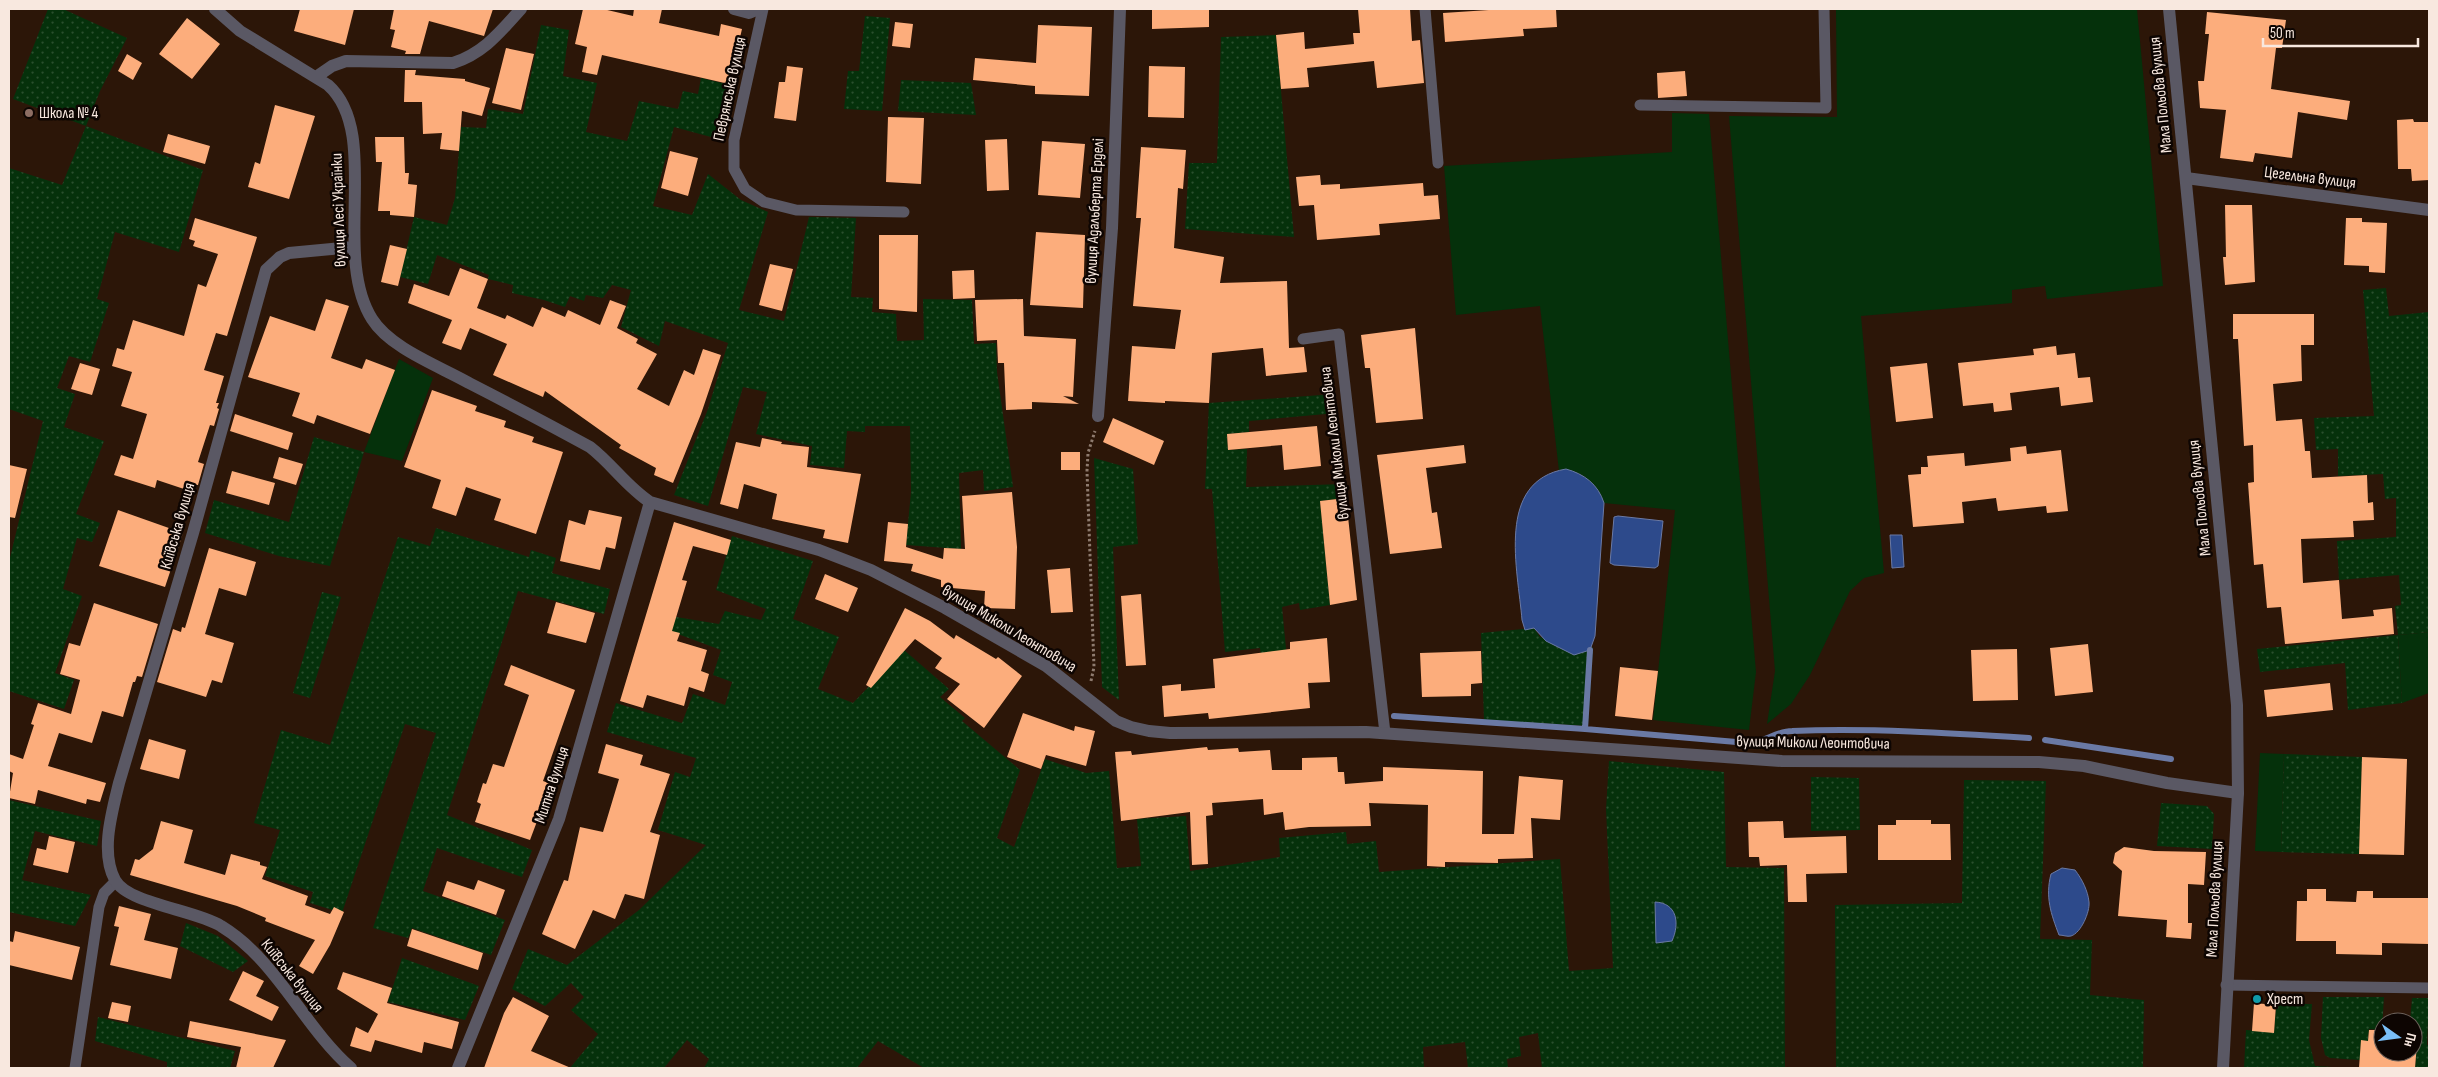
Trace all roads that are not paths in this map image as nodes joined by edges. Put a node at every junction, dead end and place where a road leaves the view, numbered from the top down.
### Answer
1 (215, 9) edge
2 (522, 9) edge
3 (734, 9) edge
4 (759, 9) edge
5 (763, 9) edge
6 (1120, 9) edge
7 (1425, 9) edge
8 (1824, 9) edge
9 (2169, 9) edge
10 (316, 77) junction
11 (1640, 105) dead end
12 (1438, 163) dead end
13 (2186, 178) junction
14 (2429, 210) edge
15 (904, 212) dead end
16 (353, 247) junction
17 (1303, 339) dead end
18 (1098, 416) road end
19 (650, 502) junction
20 (1385, 732) junction
21 (2238, 793) junction
22 (115, 882) junction
23 (2226, 985) junction
24 (2429, 988) edge
25 (75, 1068) edge
26 (351, 1068) edge
27 (458, 1068) edge
28 (2223, 1068) edge

1 - 10 street, вулиця Лесі Українки
2 - 10 street
3 - 4 street
5 - 15 lane, Певрянська вулиця
6 - 18 street, вулиця Адальберта Ерделі
7 - 12 lane
8 - 11 lane
9 - 13 street, Мала Польова вулиця
10 - 16 street, вулиця Лесі Українки
13 - 14 street, Цегельна вулиця
13 - 21 street, Мала Польова вулиця
16 - 19 street, вулиця Лесі Українки
16 - 22 street, Київська вулиця
17 - 20 lane, вулиця Миколи Леонтовича
19 - 20 street, вулиця Миколи Леонтовича
19 - 27 street, Митна вулиця
20 - 21 street, вулиця Миколи Леонтовича
21 - 23 street, Мала Польова вулиця
22 - 25 lane
22 - 26 street, Київська вулиця
23 - 24 lane
23 - 28 street, Мала Польова вулиця

